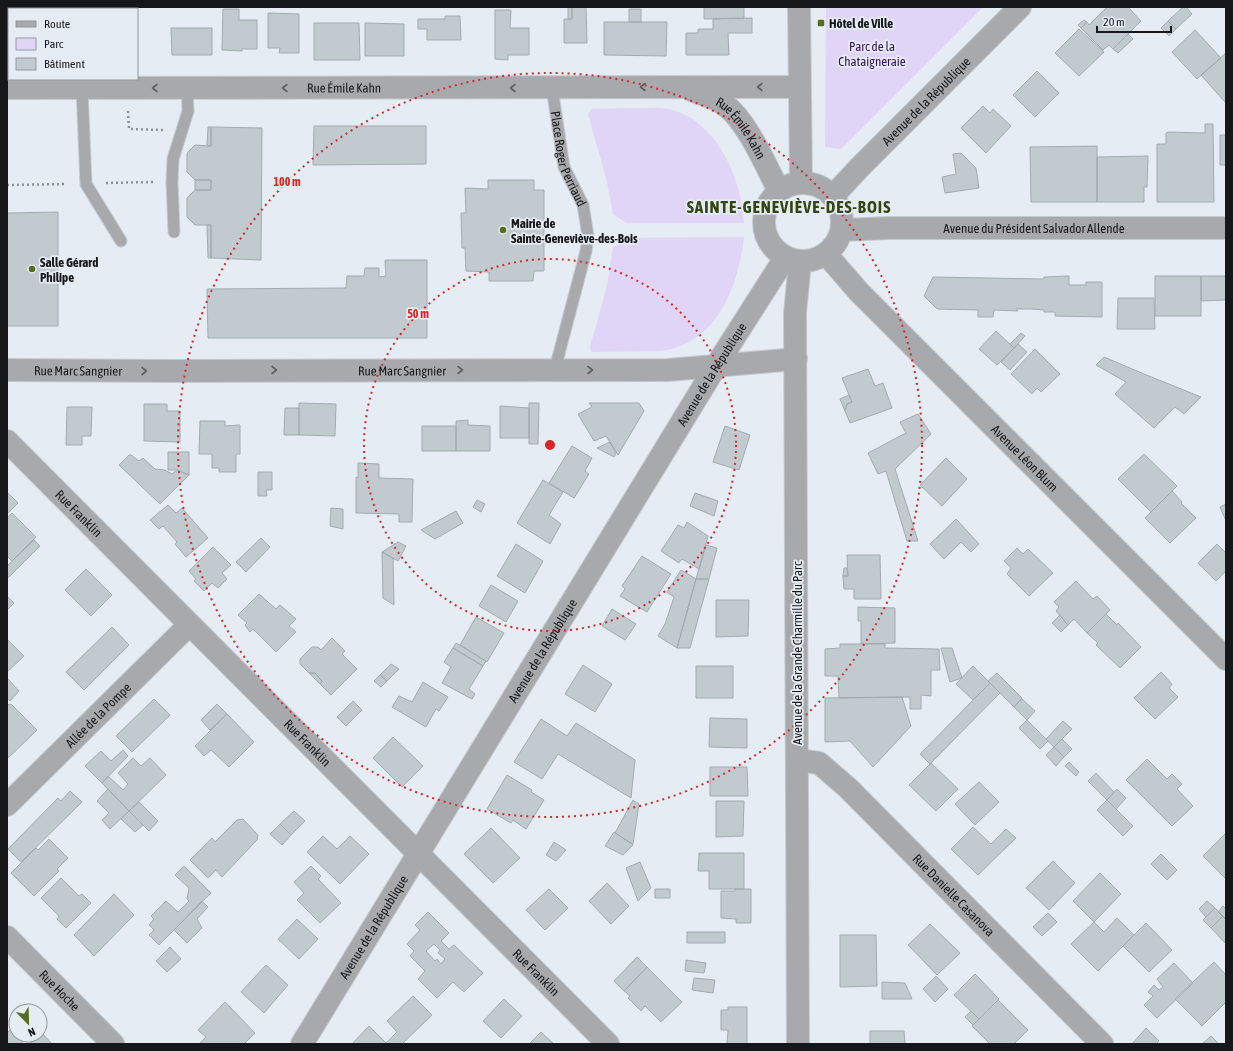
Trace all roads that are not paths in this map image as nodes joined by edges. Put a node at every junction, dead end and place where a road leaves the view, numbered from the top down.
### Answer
1 (799, 7) edge
2 (1020, 7) edge
3 (682, 87) junction
4 (799, 87) junction
5 (7, 88) edge
6 (82, 88) junction
7 (187, 88) junction
8 (552, 88) junction
9 (801, 183) junction
10 (779, 191) junction
11 (833, 196) junction
12 (1226, 228) edge
13 (842, 230) junction
14 (174, 232) dead end
15 (121, 240) dead end
16 (826, 254) junction
17 (792, 260) junction
18 (796, 359) junction
19 (716, 366) junction
20 (555, 369) junction
21 (7, 370) edge
22 (7, 441) edge
23 (189, 625) junction
24 (1226, 659) edge
25 (798, 760) junction
26 (7, 805) edge
27 (419, 854) junction
28 (7, 937) edge
29 (113, 1044) edge
30 (302, 1044) edge
31 (608, 1044) edge
32 (798, 1044) edge
33 (1102, 1044) edge

1 - 4 street
2 - 11 street, Avenue de la République
4 -> 3 street, Rue Émile Kahn
3 -> 8 street, Rue Émile Kahn
3 - 10 street, Rue Émile Kahn
4 - 9 street
5 - 6 street, Rue Émile Kahn
7 -> 6 street, Rue Émile Kahn
6 - 15 lane
8 -> 7 street, Rue Émile Kahn
7 - 14 lane
8 - 20 lane, Place Roger Perriaud
9 - 10 street
9 - 11 street
10 - 17 street
11 - 13 street
12 - 13 street, Avenue du Président Salvador Allende
13 - 16 street
16 - 17 street
16 - 24 street, Avenue Léon Blum
17 - 18 street, Avenue de la Grande Charmille du Parc
17 - 19 street, Avenue de la République
18 - 19 street, Rue Marc Sangnier
18 - 25 street, Avenue de la Grande Charmille du Parc
20 -> 19 street, Rue Marc Sangnier
19 - 27 street, Avenue de la République
21 -> 20 street, Rue Marc Sangnier
22 - 23 street, Rue Franklin
23 - 26 street, Allée de la Pompe
23 - 27 street, Rue Franklin
25 - 32 street, Avenue de la Grande Charmille du Parc
25 - 33 street, Rue Danielle Casanova
27 - 30 street, Avenue de la République
27 - 31 street, Rue Franklin
28 - 29 street, Rue Hoche

